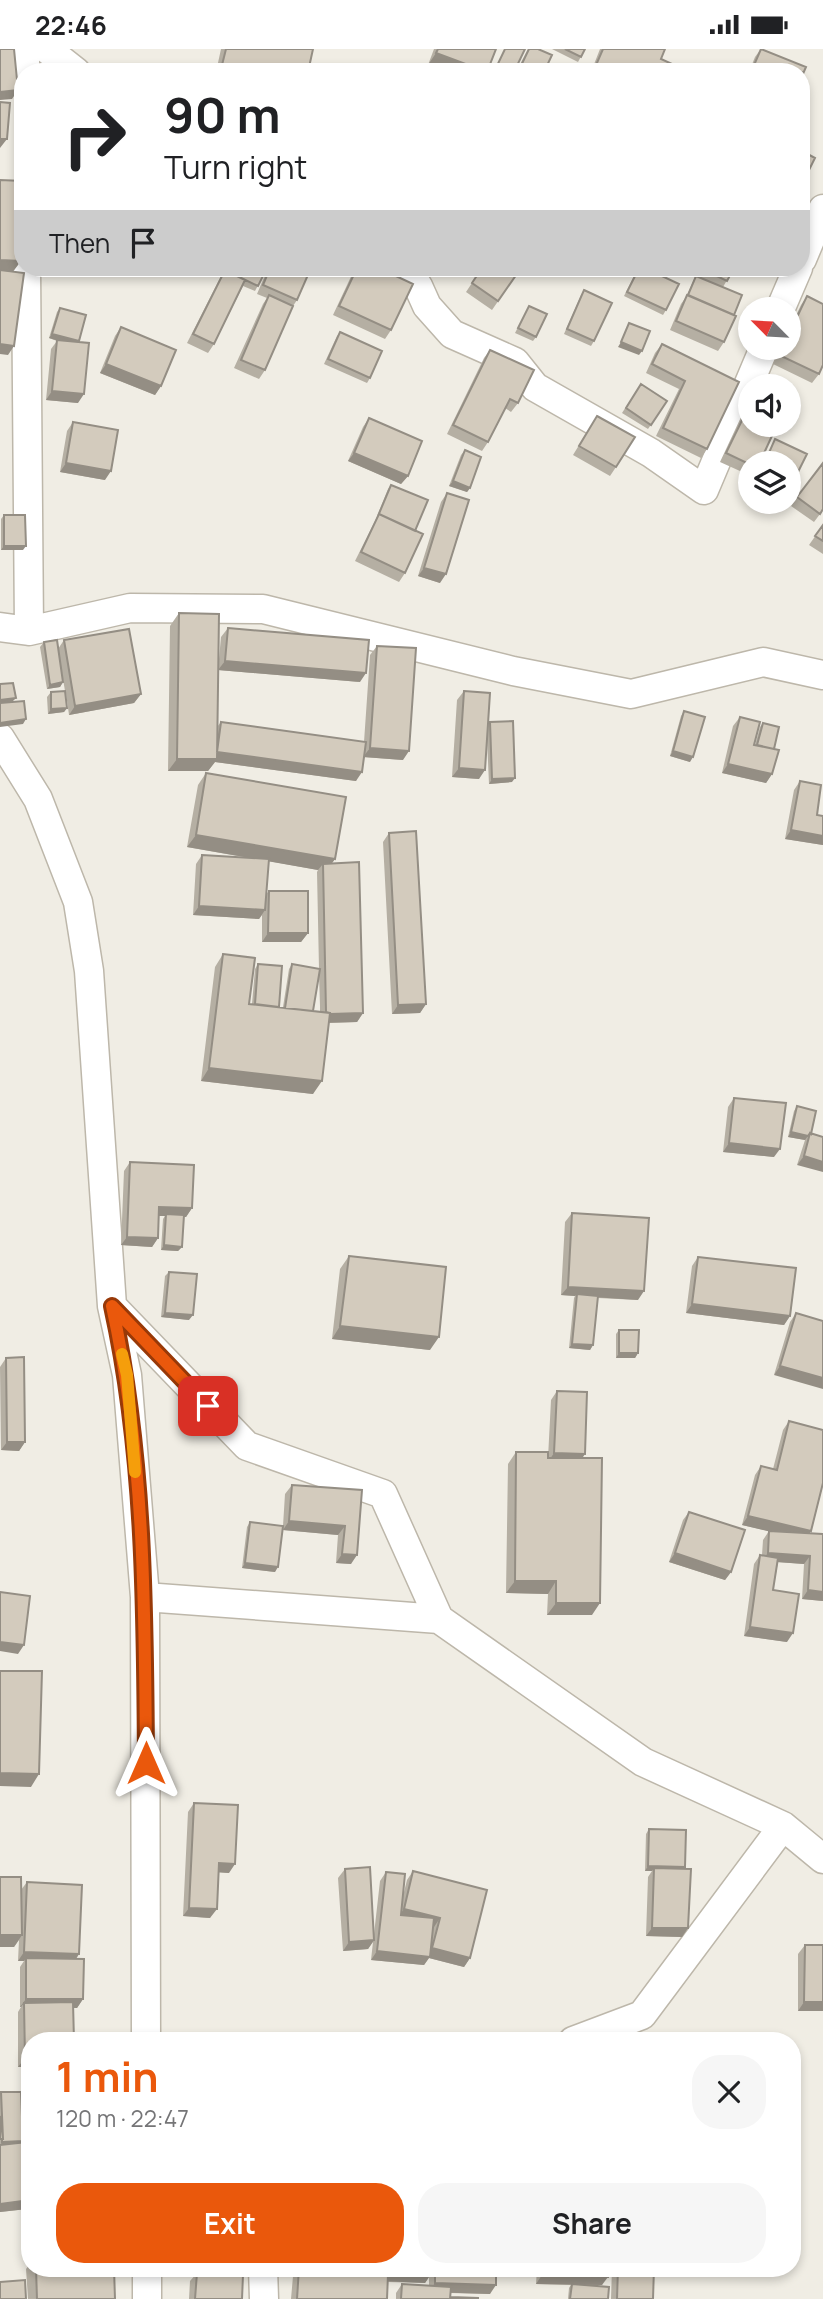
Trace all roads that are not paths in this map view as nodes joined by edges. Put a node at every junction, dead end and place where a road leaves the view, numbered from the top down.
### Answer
1 (47, 49) edge
2 (65, 63) edge
3 (823, 209) edge
4 (810, 240) edge
5 (26, 277) edge
6 (404, 277) edge
7 (794, 277) edge
8 (786, 297) edge
9 (759, 361) edge
10 (0, 627) edge
11 (29, 631) junction
12 (823, 675) edge
13 (0, 738) edge
14 (112, 1306) junction
15 (145, 1597) junction
16 (439, 1619) junction
17 (783, 1826) junction
18 (823, 1859) edge
19 (146, 2032) edge
20 (597, 2032) edge
21 (147, 2277) edge
22 (263, 2277) edge
23 (147, 2299) edge
24 (264, 2299) edge

1 - 2 street
3 - 4 street
5 - 11 street
6 - 9 street
7 - 8 street
10 - 11 street
11 - 12 street
13 - 14 street
14 - 15 street
14 - 16 street
15 - 16 street
15 - 19 street
16 - 17 street
17 - 18 street
17 - 20 street
21 - 23 street
22 - 24 street

